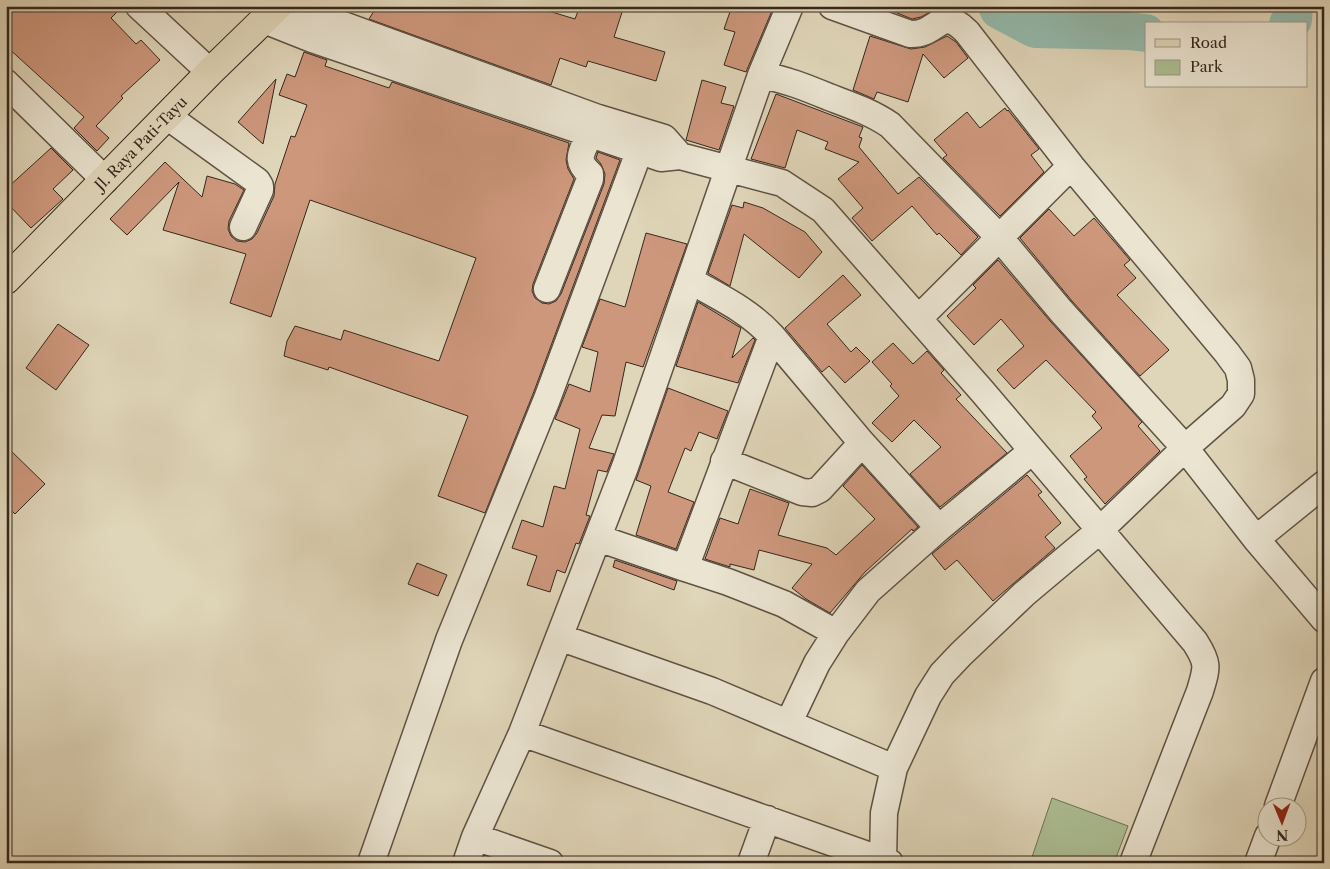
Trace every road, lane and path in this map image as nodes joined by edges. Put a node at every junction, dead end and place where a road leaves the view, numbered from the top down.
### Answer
1 (139, 6) edge
2 (291, 6) edge
3 (790, 6) edge
4 (832, 6) edge
5 (271, 13) edge
6 (210, 72) junction
7 (762, 75) junction
8 (6, 83) edge
9 (167, 116) junction
10 (567, 117) junction
11 (589, 135) junction
12 (642, 142) junction
13 (1072, 166) junction
14 (729, 169) junction
15 (105, 180) junction
16 (244, 227) dead end
17 (999, 237) junction
18 (6, 280) edge
19 (691, 281) junction
20 (547, 289) dead end
21 (918, 318) junction
22 (772, 336) junction
23 (862, 443) junction
24 (1185, 448) junction
25 (1032, 451) junction
26 (724, 461) junction
27 (1324, 484) edge
28 (939, 528) junction
29 (1099, 530) junction
30 (598, 538) junction
31 (1256, 538) junction
32 (685, 568) junction
33 (1324, 619) edge
34 (836, 633) junction
35 (559, 637) junction
36 (1324, 681) edge
37 (789, 722) junction
38 (522, 733) junction
39 (894, 768) junction
40 (1282, 796) edge
41 (767, 819) junction
42 (475, 838) junction
43 (1264, 846) edge
44 (886, 861) edge
45 (371, 863) edge
46 (466, 863) edge
47 (550, 863) edge
48 (751, 863) edge
49 (1133, 863) edge
50 (1258, 863) edge

1 - 6 street
2 - 10 street
3 - 7 street
4 - 13 street
5 - 6 main road, Jl. Raya Pati-Tayu
5 - 10 street
6 - 9 main road, Jl. Raya Pati-Tayu
7 - 14 street
7 - 17 street
8 - 15 street
9 - 15 main road, Jl. Raya Pati-Tayu
9 - 16 street
10 - 11 street
10 - 12 street
11 - 12 street
11 - 20 street
12 - 14 street
12 - 45 street
13 - 17 street
13 - 24 street
14 - 19 street
14 - 21 street
15 - 18 main road, Jl. Raya Pati-Tayu
17 - 21 street
17 - 24 street
19 - 22 street
19 - 30 street
21 - 25 street
22 - 23 street
22 - 26 street
23 - 26 street
23 - 28 street
24 - 29 street
24 - 31 street
25 - 28 street
25 - 29 street
26 - 32 street
27 - 31 street
28 - 34 street
29 - 39 street
29 - 49 street
30 - 32 street
30 - 35 street
31 - 33 street
32 - 34 street
34 - 37 street
35 - 37 street
35 - 38 street
36 - 40 street
37 - 39 street
38 - 41 street
38 - 42 street
39 - 44 street
41 - 44 street
41 - 48 street
42 - 46 street
42 - 47 street
43 - 50 street

